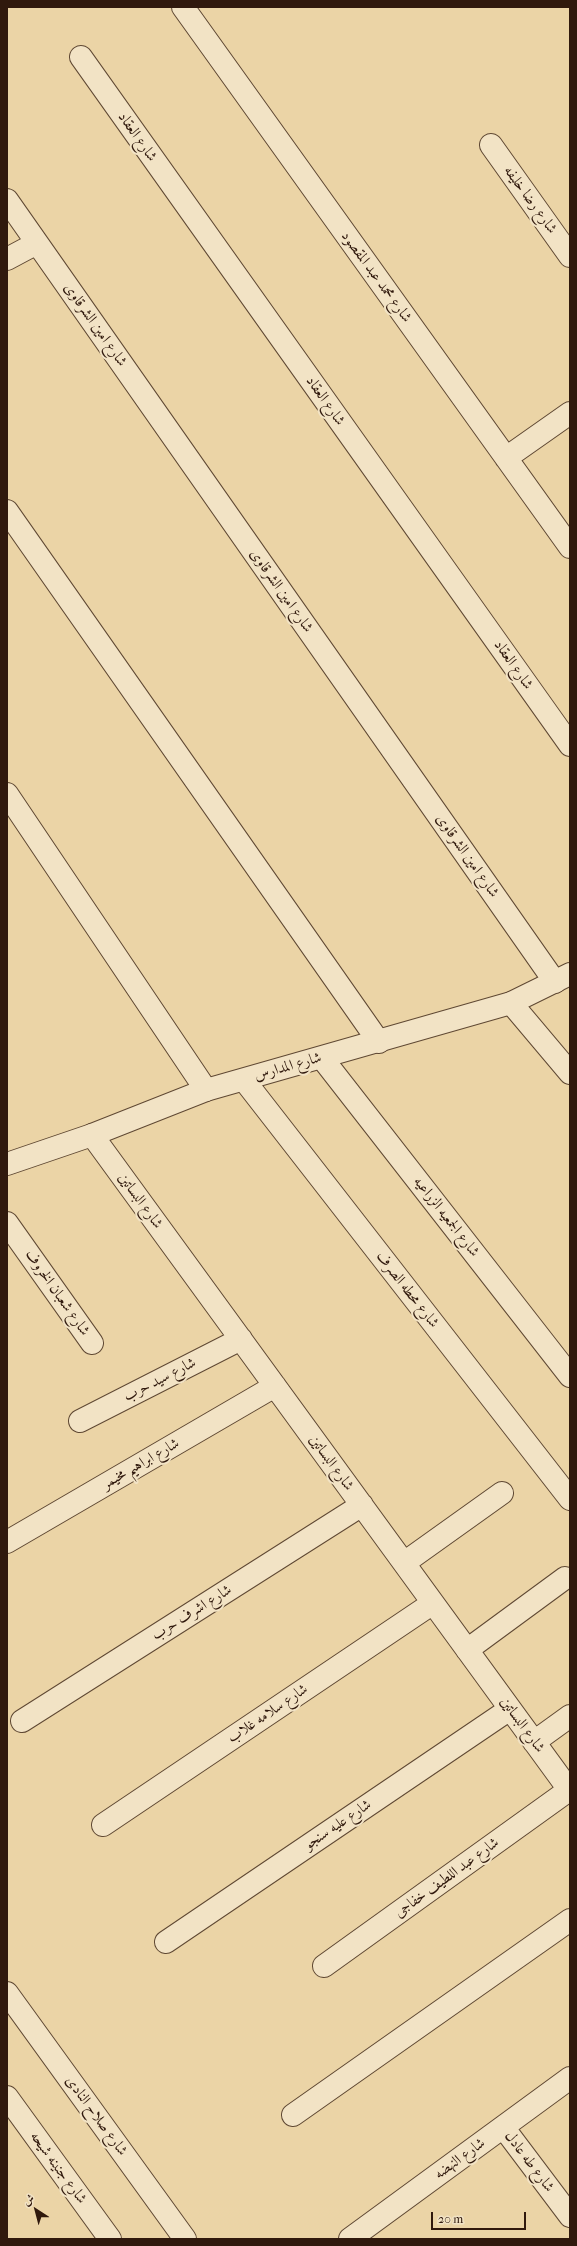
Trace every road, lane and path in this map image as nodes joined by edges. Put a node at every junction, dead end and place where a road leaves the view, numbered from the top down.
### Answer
1 (183, 7) edge
2 (80, 57) dead end
3 (491, 145) dead end
4 (7, 200) edge
5 (37, 243) junction
6 (570, 256) edge
7 (7, 259) edge
8 (570, 413) edge
9 (506, 458) junction
10 (7, 511) edge
11 (570, 547) edge
12 (570, 744) edge
13 (7, 794) edge
14 (562, 978) edge
15 (511, 1003) junction
16 (379, 1042) junction
17 (322, 1058) junction
18 (570, 1073) edge
19 (244, 1080) junction
20 (206, 1090) junction
21 (92, 1135) junction
22 (7, 1164) edge
23 (7, 1223) edge
24 (241, 1339) junction
25 (92, 1343) dead end
26 (570, 1376) edge
27 (275, 1386) junction
28 (80, 1420) dead end
29 (502, 1493) dead end
30 (570, 1499) edge
31 (362, 1505) junction
32 (7, 1542) edge
33 (404, 1563) junction
34 (564, 1578) dead end
35 (433, 1603) junction
36 (467, 1650) junction
37 (510, 1709) junction
38 (570, 1716) edge
39 (22, 1721) dead end
40 (534, 1742) junction
41 (569, 1790) edge
42 (104, 1825) dead end
43 (570, 1920) edge
44 (166, 1942) dead end
45 (324, 1966) dead end
46 (7, 1993) edge
47 (570, 2078) edge
48 (7, 2097) edge
49 (293, 2115) dead end
50 (503, 2128) junction
51 (570, 2216) edge
52 (110, 2239) edge
53 (185, 2239) edge
54 (350, 2239) edge

1 - 9 street, شارع محمد عبد المقصود
2 - 12 street, شارع العقاد
3 - 6 street, شارع رضا خليفه
4 - 5 street, شارع امين الشرقاوى
5 - 7 street
5 - 14 street, شارع امين الشرقاوى
8 - 9 street
9 - 11 street, شارع محمد عبد المقصود
10 - 16 street
13 - 20 street
14 - 15 street, شارع المدارس
15 - 16 street, شارع المدارس
15 - 18 street
16 - 17 street, شارع المدارس
17 - 19 street, شارع المدارس
17 - 26 street, شارع الجمعيه الزراعيه
19 - 20 street, شارع المدارس
19 - 30 street, شارع محطه الصرف
20 - 21 street, شارع المدارس
21 - 22 street, شارع المدارس
21 - 24 street, شارع البساتين
23 - 25 street, شارع شعبان الخروف
24 - 27 street, شارع البساتين
24 - 28 street, شارع سيد حرب
27 - 31 street, شارع البساتين
27 - 32 street, شارع ابراهيم مخيمر
29 - 33 street
31 - 33 street, شارع البساتين
31 - 39 street, شارع اشرف حرب
33 - 35 street, شارع البساتين
34 - 36 street
35 - 36 street, شارع البساتين
35 - 42 street, شارع سلامه غلاب
36 - 37 street, شارع البساتين
37 - 40 street, شارع البساتين
37 - 44 street, شارع عليه سنجو
38 - 40 street
40 - 41 street, شارع البساتين
41 - 45 street, شارع عبد اللطيف خفاجى
43 - 49 street
46 - 53 street, شارع صلاح النادى
47 - 50 street, شارع النهضه
48 - 52 street, شارع جنينه شيحه
50 - 51 street, شارع طه عادل
50 - 54 street, شارع النهضه

